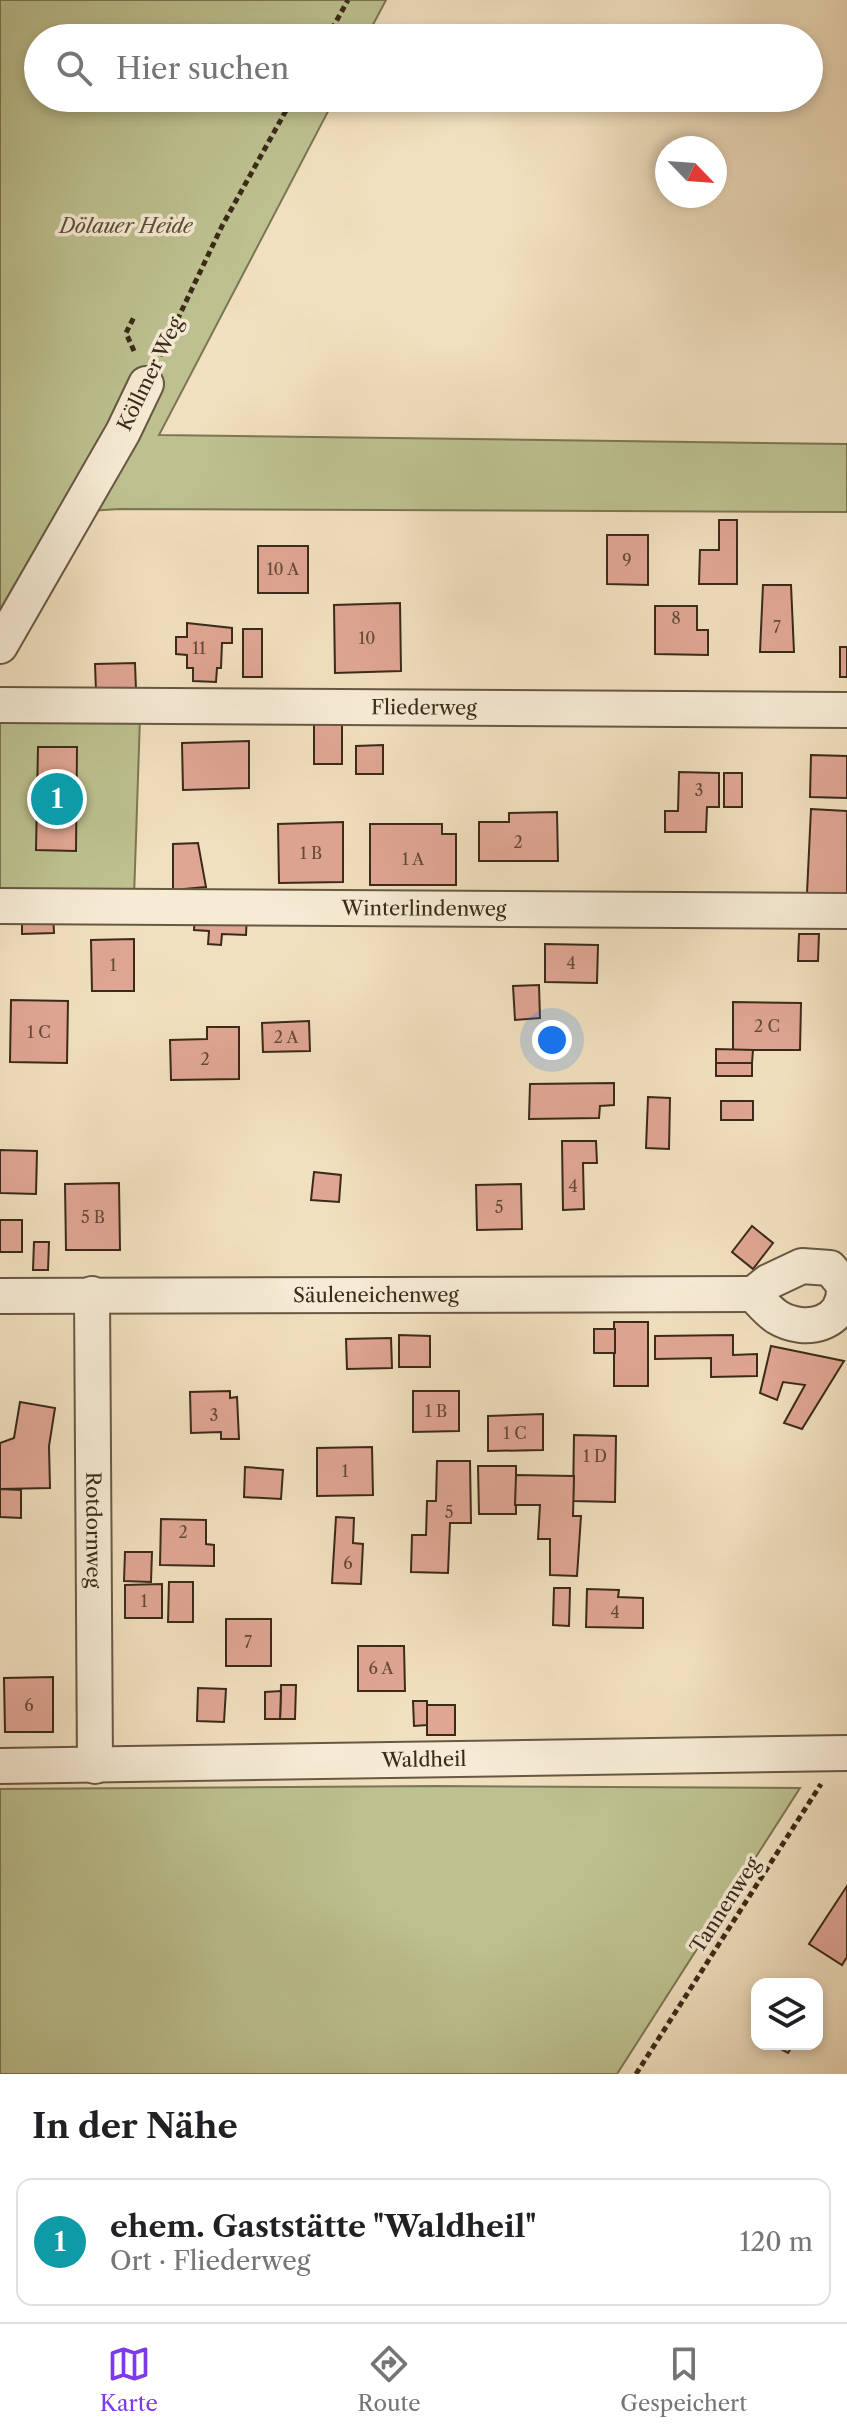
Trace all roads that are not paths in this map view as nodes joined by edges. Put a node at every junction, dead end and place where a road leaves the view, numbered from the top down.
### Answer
1 (146, 384) road end
2 (0, 646) edge
3 (0, 705) edge
4 (847, 710) edge
5 (0, 906) edge
6 (847, 911) edge
7 (92, 1294) junction
8 (753, 1294) dead end
9 (0, 1296) edge
10 (844, 1752) edge
11 (0, 1766) edge
12 (95, 1766) junction

1 - 2 street, Köllmer Weg
3 - 4 street, Fliederweg
5 - 6 street, Winterlindenweg
7 - 8 street, Säuleneichenweg
7 - 9 street, Säuleneichenweg
7 - 12 street, Rotdornweg
10 - 12 street, Waldheil
11 - 12 street, Waldheil

